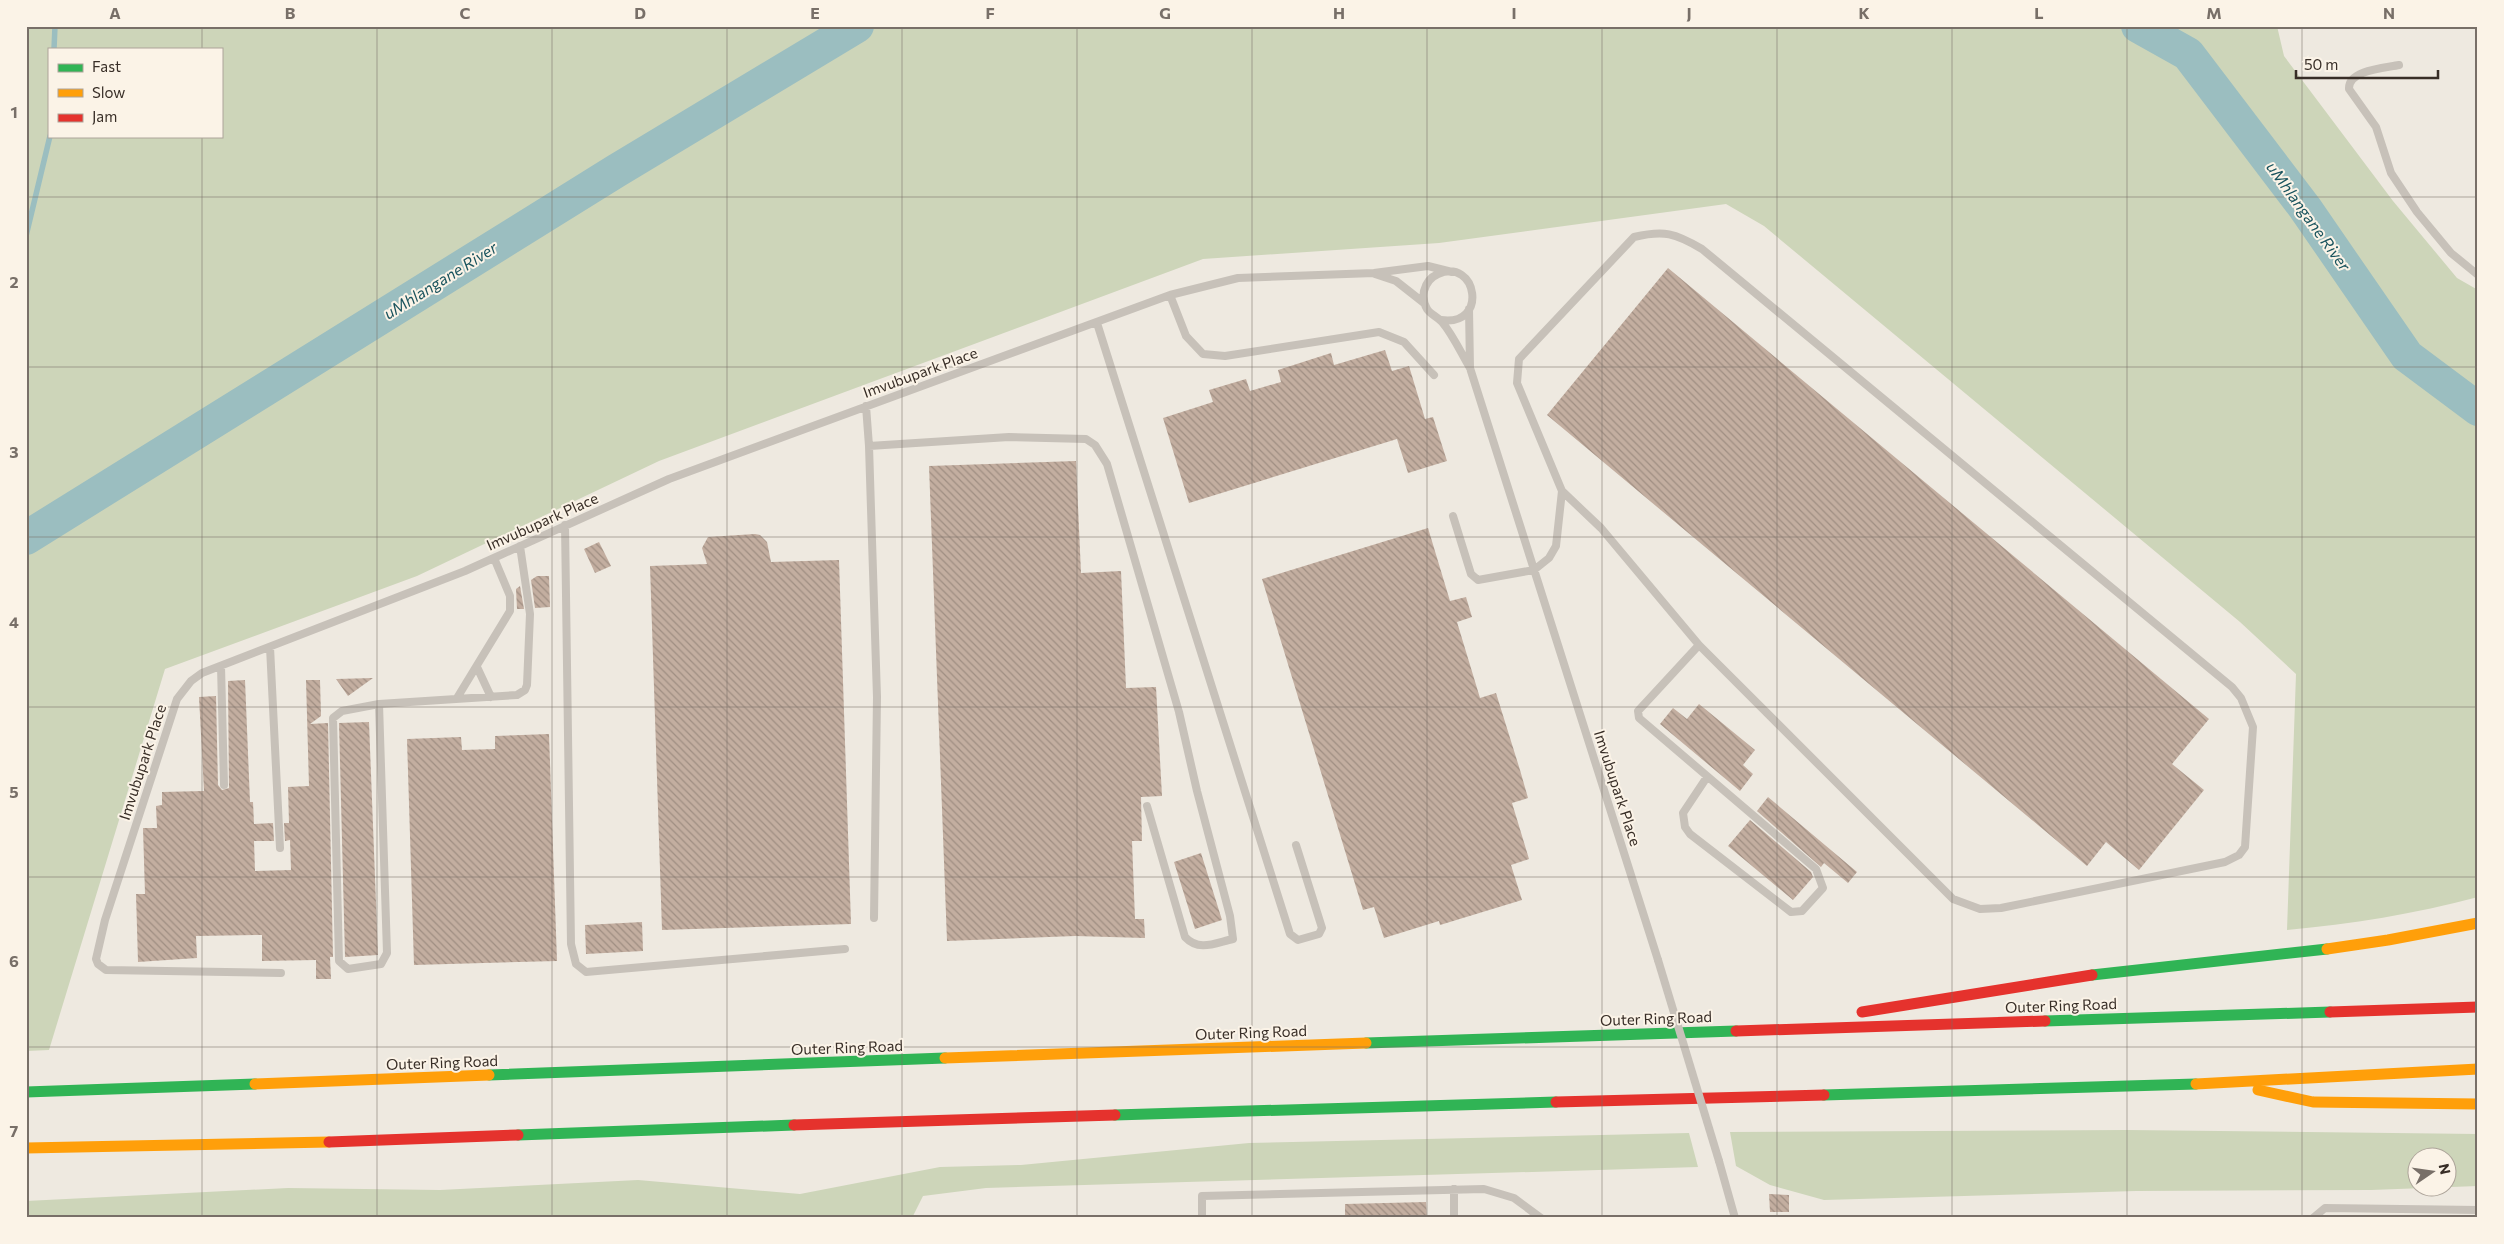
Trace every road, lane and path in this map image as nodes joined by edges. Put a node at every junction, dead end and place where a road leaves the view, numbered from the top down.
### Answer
1 (2399, 65) dead end
2 (1452, 272) junction
3 (1374, 273) junction
4 (2478, 275) edge
5 (1170, 295) junction
6 (1424, 302) junction
7 (1469, 309) junction
8 (1441, 320) junction
9 (1097, 323) junction
10 (1470, 368) junction
11 (1434, 375) dead end
12 (866, 406) junction
13 (869, 446) junction
14 (1562, 491) junction
15 (1453, 516) dead end
16 (565, 525) junction
17 (520, 546) junction
18 (494, 558) junction
19 (1534, 570) junction
20 (1699, 645) junction
21 (270, 647) junction
22 (221, 666) junction
23 (477, 667) junction
24 (491, 697) junction
25 (457, 698) junction
26 (379, 704) junction
27 (1707, 777) junction
28 (224, 785) dead end
29 (1147, 806) dead end
30 (1296, 845) dead end
31 (280, 848) dead end
32 (874, 918) dead end
33 (2478, 923) edge
34 (845, 949) dead end
35 (281, 973) dead end
36 (2478, 1007) edge
37 (1852, 1013) dead end
38 (1832, 1016) dead end
39 (1744, 1030) junction
40 (2478, 1069) edge
41 (2232, 1083) junction
42 (26, 1092) edge
43 (2478, 1104) edge
44 (26, 1148) edge
45 (1454, 1189) junction
46 (2478, 1210) edge
47 (1202, 1218) edge
48 (1454, 1218) edge
49 (1541, 1218) edge
50 (1734, 1218) edge
51 (2313, 1218) edge

1 - 4 lane
2 - 3 lane, Imvubupark Place
2 - 6 lane
2 - 7 lane, Imvubupark Place
3 - 5 lane, Imvubupark Place
3 - 6 lane, Imvubupark Place
5 - 9 lane, Imvubupark Place
5 - 11 lane
6 - 8 lane, Imvubupark Place
7 - 8 lane
7 - 10 lane, Imvubupark Place
8 - 10 lane, Imvubupark Place
9 - 12 lane, Imvubupark Place
9 - 30 lane
10 - 19 lane, Imvubupark Place
12 - 13 lane
12 - 16 lane, Imvubupark Place
13 - 29 lane
13 - 32 lane
14 - 19 lane
14 - 20 lane
14 - 20 lane
15 - 19 lane
16 - 17 lane, Imvubupark Place
16 - 34 lane
17 - 18 lane, Imvubupark Place
17 - 24 lane
18 - 21 lane, Imvubupark Place
18 - 23 lane
19 - 50 lane, Imvubupark Place, bridge
20 - 27 lane
21 - 22 lane, Imvubupark Place
21 - 31 lane
22 - 28 lane
22 - 35 lane, Imvubupark Place
23 - 24 lane
23 - 25 lane
24 - 25 lane
25 - 26 lane
26 - 26 lane
27 - 27 lane
33 - 37 highway
36 - 39 highway, Outer Ring Road
38 - 39 highway
39 - 42 highway, Outer Ring Road
40 - 41 highway
41 - 43 highway
41 - 44 highway
45 - 47 lane
45 - 48 lane
45 - 49 lane
46 - 51 lane

